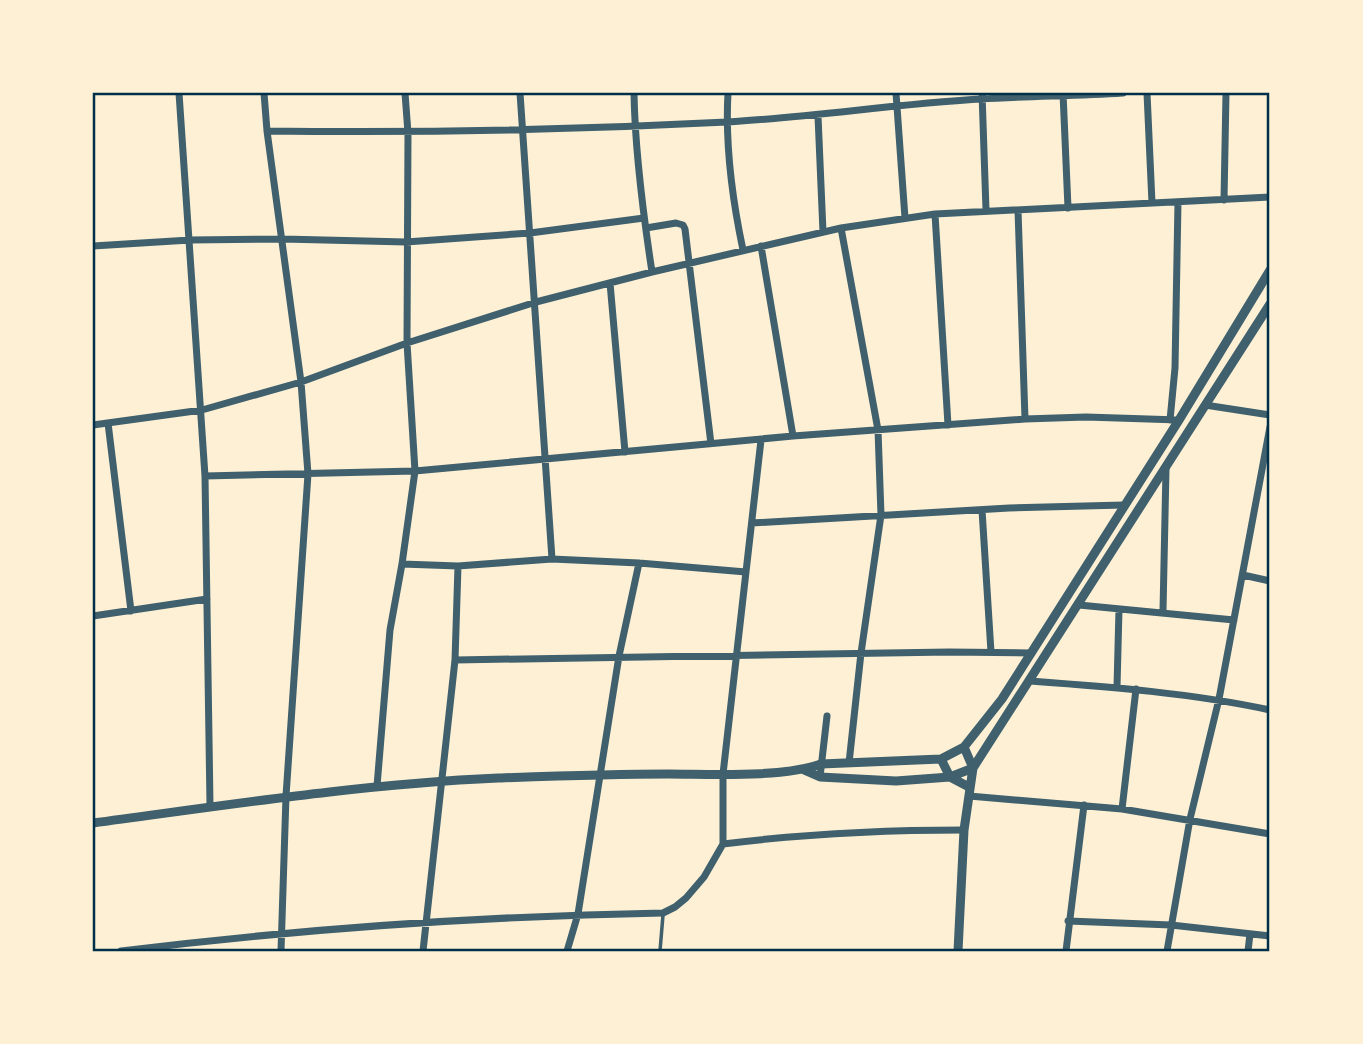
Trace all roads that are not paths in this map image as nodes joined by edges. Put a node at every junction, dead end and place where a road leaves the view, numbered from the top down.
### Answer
1 (179, 93) edge
2 (264, 93) edge
3 (405, 93) edge
4 (520, 93) edge
5 (634, 93) edge
6 (728, 93) edge
7 (896, 93) edge
8 (1123, 93) edge
9 (1147, 93) edge
10 (1226, 93) edge
11 (1063, 94) edge
12 (982, 96) edge
13 (897, 106) junction
14 (818, 116) junction
15 (726, 122) junction
16 (635, 126) junction
17 (522, 130) junction
18 (267, 131) junction
19 (408, 133) junction
20 (1270, 198) edge
21 (1224, 200) junction
22 (1178, 202) junction
23 (1152, 203) junction
24 (1068, 208) junction
25 (1018, 210) junction
26 (986, 211) junction
27 (935, 214) junction
28 (644, 218) junction
29 (905, 218) junction
30 (646, 228) junction
31 (841, 228) junction
32 (823, 232) junction
33 (530, 233) junction
34 (93, 237) edge
35 (283, 239) junction
36 (190, 240) junction
37 (406, 242) junction
38 (93, 246) edge
39 (761, 246) junction
40 (743, 250) junction
41 (689, 264) junction
42 (1270, 270) edge
43 (652, 272) junction
44 (610, 283) junction
45 (536, 302) junction
46 (1270, 304) edge
47 (407, 343) junction
48 (301, 382) junction
49 (1205, 405) junction
50 (202, 410) junction
51 (1270, 415) edge
52 (1026, 419) junction
53 (1175, 420) junction
54 (108, 423) junction
55 (93, 425) edge
56 (948, 425) junction
57 (1270, 427) edge
58 (878, 430) junction
59 (793, 436) junction
60 (761, 440) junction
61 (711, 444) junction
62 (625, 452) junction
63 (545, 458) junction
64 (1166, 468) junction
65 (415, 471) junction
66 (308, 474) junction
67 (205, 477) junction
68 (1124, 505) junction
69 (982, 510) junction
70 (881, 515) junction
71 (752, 523) junction
72 (552, 559) junction
73 (639, 563) junction
74 (402, 564) junction
75 (458, 566) junction
76 (746, 572) junction
77 (1244, 575) junction
78 (1270, 581) edge
79 (207, 599) junction
80 (1079, 605) junction
81 (1119, 609) junction
82 (131, 611) junction
83 (1163, 611) junction
84 (93, 616) edge
85 (1234, 620) junction
86 (991, 652) junction
87 (861, 653) junction
88 (1030, 653) junction
89 (619, 656) junction
90 (735, 657) junction
91 (455, 660) junction
92 (1030, 681) junction
93 (1117, 687) junction
94 (1136, 689) junction
95 (1219, 699) junction
96 (1270, 710) edge
97 (827, 716) dead end
98 (964, 747) junction
99 (941, 760) junction
100 (849, 763) junction
101 (821, 764) junction
102 (973, 768) junction
103 (804, 770) junction
104 (599, 774) junction
105 (723, 774) junction
106 (820, 777) junction
107 (950, 777) junction
108 (442, 781) junction
109 (377, 786) junction
110 (969, 792) junction
111 (286, 796) junction
112 (210, 805) junction
113 (1084, 805) junction
114 (1122, 809) junction
115 (1190, 819) junction
116 (93, 823) edge
117 (964, 830) junction
118 (1270, 834) edge
119 (723, 844) junction
120 (663, 913) junction
121 (578, 914) junction
122 (1068, 921) junction
123 (426, 922) junction
124 (1171, 925) junction
125 (1250, 934) junction
126 (282, 936) junction
127 (1270, 936) edge
128 (173, 948) edge
129 (121, 951) edge
130 (281, 951) edge
131 (423, 951) edge
132 (568, 951) edge
133 (660, 951) edge
134 (958, 951) edge
135 (1066, 951) edge
136 (1167, 951) edge
137 (1248, 951) edge

1 - 36 street
2 - 18 street
3 - 19 street
4 - 17 street
5 - 16 street
6 - 15 street
7 - 13 street
8 - 11 street
9 - 23 street
10 - 21 street
11 - 12 street
11 - 24 street
12 - 13 street
12 - 26 street
13 - 14 street
13 - 29 street
14 - 15 street
14 - 32 street
15 - 16 street
15 - 40 street
16 - 17 street
16 - 28 street
17 - 19 street
17 - 33 street
18 - 19 street
18 - 35 street
19 - 37 street
20 - 21 street
21 - 22 street
22 - 23 street
22 - 53 street
23 - 24 street
24 - 25 street
25 - 26 street
25 - 52 street
26 - 27 street
27 - 29 street
27 - 56 street
28 - 30 street
28 - 33 street
29 - 31 street
30 - 41 street
30 - 43 street
31 - 32 street
31 - 58 street
32 - 39 street
33 - 37 street
33 - 45 street
34 - 38 street
35 - 36 street
35 - 37 street
35 - 48 street
36 - 38 street
36 - 50 street
37 - 47 street
39 - 40 street
39 - 59 street
40 - 41 street
41 - 43 street
41 - 61 street
42 - 53 street
43 - 44 street
44 - 45 street
44 - 62 street
45 - 47 street
45 - 63 street
46 - 49 street
47 - 48 street
47 - 65 street
48 - 50 street
48 - 66 street
49 - 51 street
49 - 64 street
50 - 54 street
50 - 67 street
52 - 53 street
52 - 56 street
53 - 68 street
54 - 55 street
54 - 82 street
56 - 58 street
57 - 77 street
58 - 59 street
58 - 70 street
59 - 60 street
60 - 61 street
60 - 71 street
61 - 62 street
62 - 63 street
63 - 65 street
63 - 72 street
64 - 80 street
64 - 83 street
65 - 66 street
65 - 74 street
66 - 67 street
66 - 111 street
67 - 79 street
68 - 69 street
68 - 88 street
69 - 70 street
69 - 86 street
70 - 71 street
70 - 87 street
71 - 76 street
72 - 73 street
72 - 75 street
73 - 76 street
73 - 89 street
74 - 75 street
74 - 109 street
75 - 91 street
76 - 90 street
77 - 78 street
77 - 85 street
79 - 82 street
79 - 112 street
80 - 81 street
80 - 92 street
81 - 83 street
81 - 93 street
82 - 84 street
83 - 85 street
85 - 95 street
86 - 87 street
86 - 88 street
87 - 90 street
87 - 100 street
88 - 98 street
89 - 90 street
89 - 91 street
89 - 104 street
90 - 105 street
91 - 108 street
92 - 93 street
92 - 102 street
93 - 94 street
94 - 95 street
94 - 114 street
95 - 96 street
95 - 115 street
97 - 101 street
98 - 99 street
98 - 102 street
99 - 100 street
99 - 107 street
100 - 101 street
101 - 103 street
101 - 106 street
102 - 107 street
102 - 110 street
103 - 105 street
103 - 106 street
104 - 105 street
104 - 108 street
104 - 121 street
105 - 119 street
106 - 107 street
107 - 110 street
108 - 109 street
108 - 123 street
109 - 111 street
110 - 113 street
110 - 117 street
111 - 112 street
111 - 126 street
112 - 116 street
113 - 114 street
113 - 122 street
114 - 115 street
115 - 118 street
115 - 124 street
117 - 119 street
117 - 134 street
119 - 120 street
120 - 121 street
120 - 133 lane
121 - 123 street
121 - 132 street
122 - 124 street
122 - 135 street
123 - 126 street
123 - 131 street
124 - 125 street
124 - 136 street
125 - 127 street
125 - 137 street
126 - 128 street
126 - 130 street
128 - 129 street

